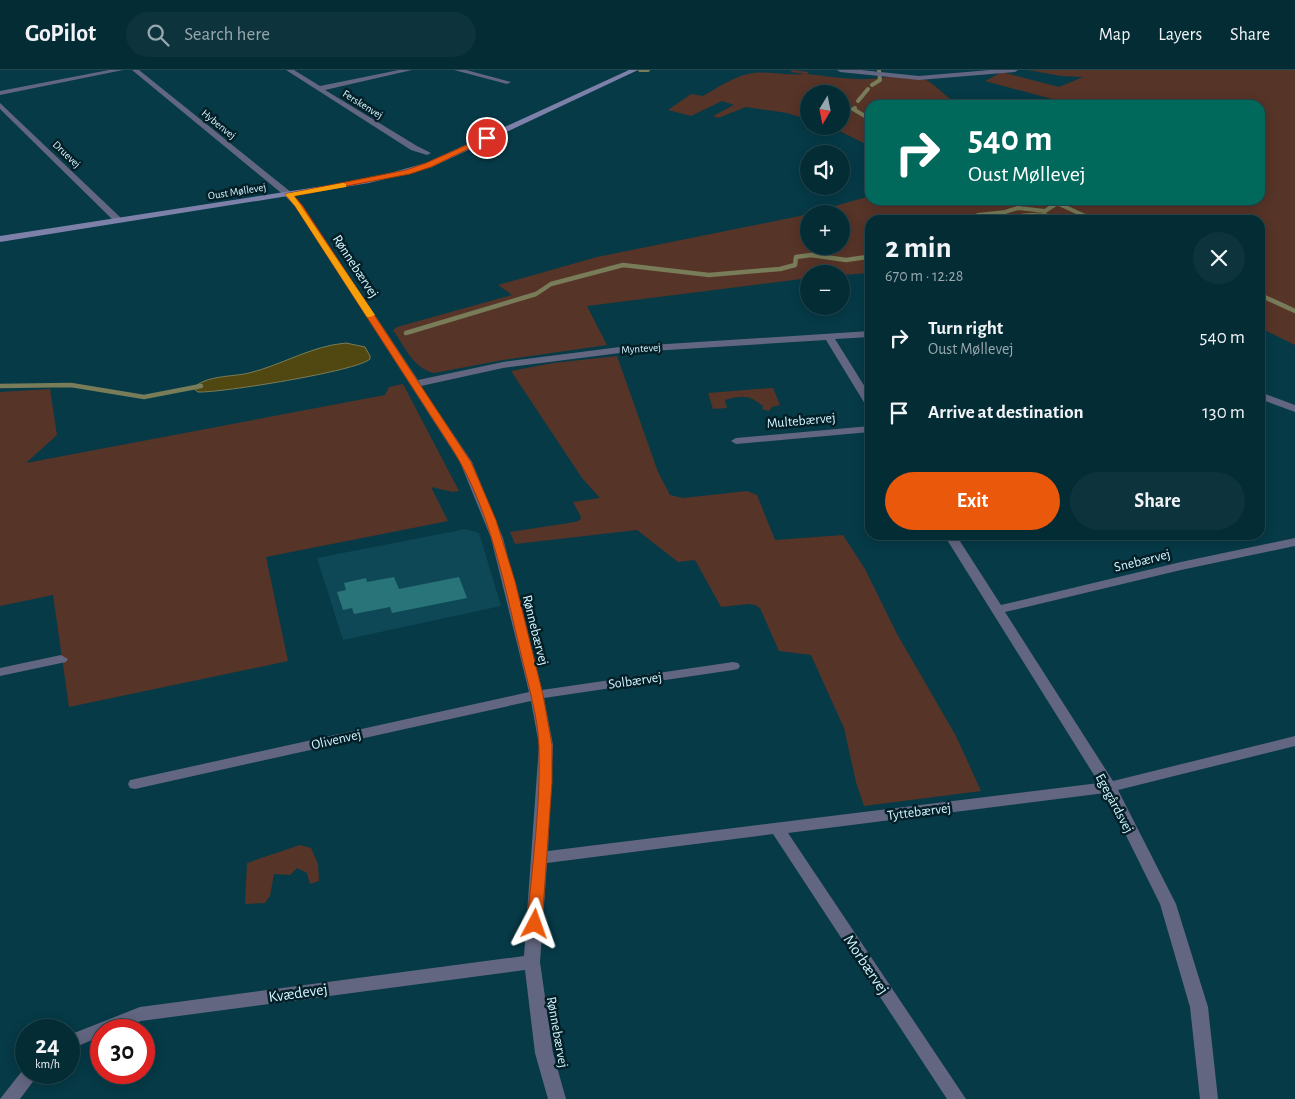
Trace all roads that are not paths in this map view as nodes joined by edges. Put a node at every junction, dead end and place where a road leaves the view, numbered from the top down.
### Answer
1 (120, 70) edge
2 (135, 70) edge
3 (288, 70) edge
4 (409, 70) edge
5 (457, 70) edge
6 (635, 70) edge
7 (840, 70) edge
8 (1015, 70) edge
9 (507, 82) dead end
10 (318, 89) junction
11 (0, 93) edge
12 (0, 105) edge
13 (427, 153) dead end
14 (288, 194) junction
15 (118, 220) junction
16 (0, 239) edge
17 (865, 334) edge
18 (829, 337) junction
19 (416, 384) junction
20 (865, 396) edge
21 (1265, 397) edge
22 (1295, 409) edge
23 (865, 429) edge
24 (736, 441) dead end
25 (953, 540) edge
26 (1295, 542) edge
27 (997, 610) junction
28 (61, 659) dead end
29 (733, 666) dead end
30 (0, 672) edge
31 (537, 695) junction
32 (1295, 741) edge
33 (135, 784) dead end
34 (1109, 787) junction
35 (777, 828) junction
36 (539, 858) junction
37 (532, 962) junction
38 (80, 1039) edge
39 (21, 1084) edge
40 (9, 1099) edge
41 (557, 1099) edge
42 (957, 1099) edge
43 (1209, 1099) edge

1 - 11 street
2 - 14 street, Hybenvej
3 - 10 street, Ferskenvej
4 - 10 street
5 - 9 street
6 - 14 street, Oust Møllevej
7 - 8 street
10 - 13 street, Ferskenvej
12 - 15 street, Druevej
14 - 15 street, Oust Møllevej
14 - 19 street, Rønnebærvej
15 - 16 street, Oust Møllevej
17 - 18 street, Myntevej
18 - 19 street, Myntevej
18 - 20 street
19 - 31 street, Rønnebærvej
21 - 22 street
23 - 24 street, Multebærvej
25 - 27 street, Egegårdsvej
26 - 27 street, Snebærvej
27 - 34 street, Egegårdsvej
28 - 30 street
29 - 31 street, Solbærvej
31 - 33 street, Olivenvej
31 - 36 street, Rønnebærvej
32 - 34 street, Tyttebærvej
34 - 35 street, Tyttebærvej
34 - 43 street, Egegårdsvej
35 - 36 street, Tyttebærvej
35 - 42 street, Morbærvej
36 - 37 street, Rønnebærvej
37 - 38 street, Kvædevej
37 - 41 street, Rønnebærvej
39 - 40 street

